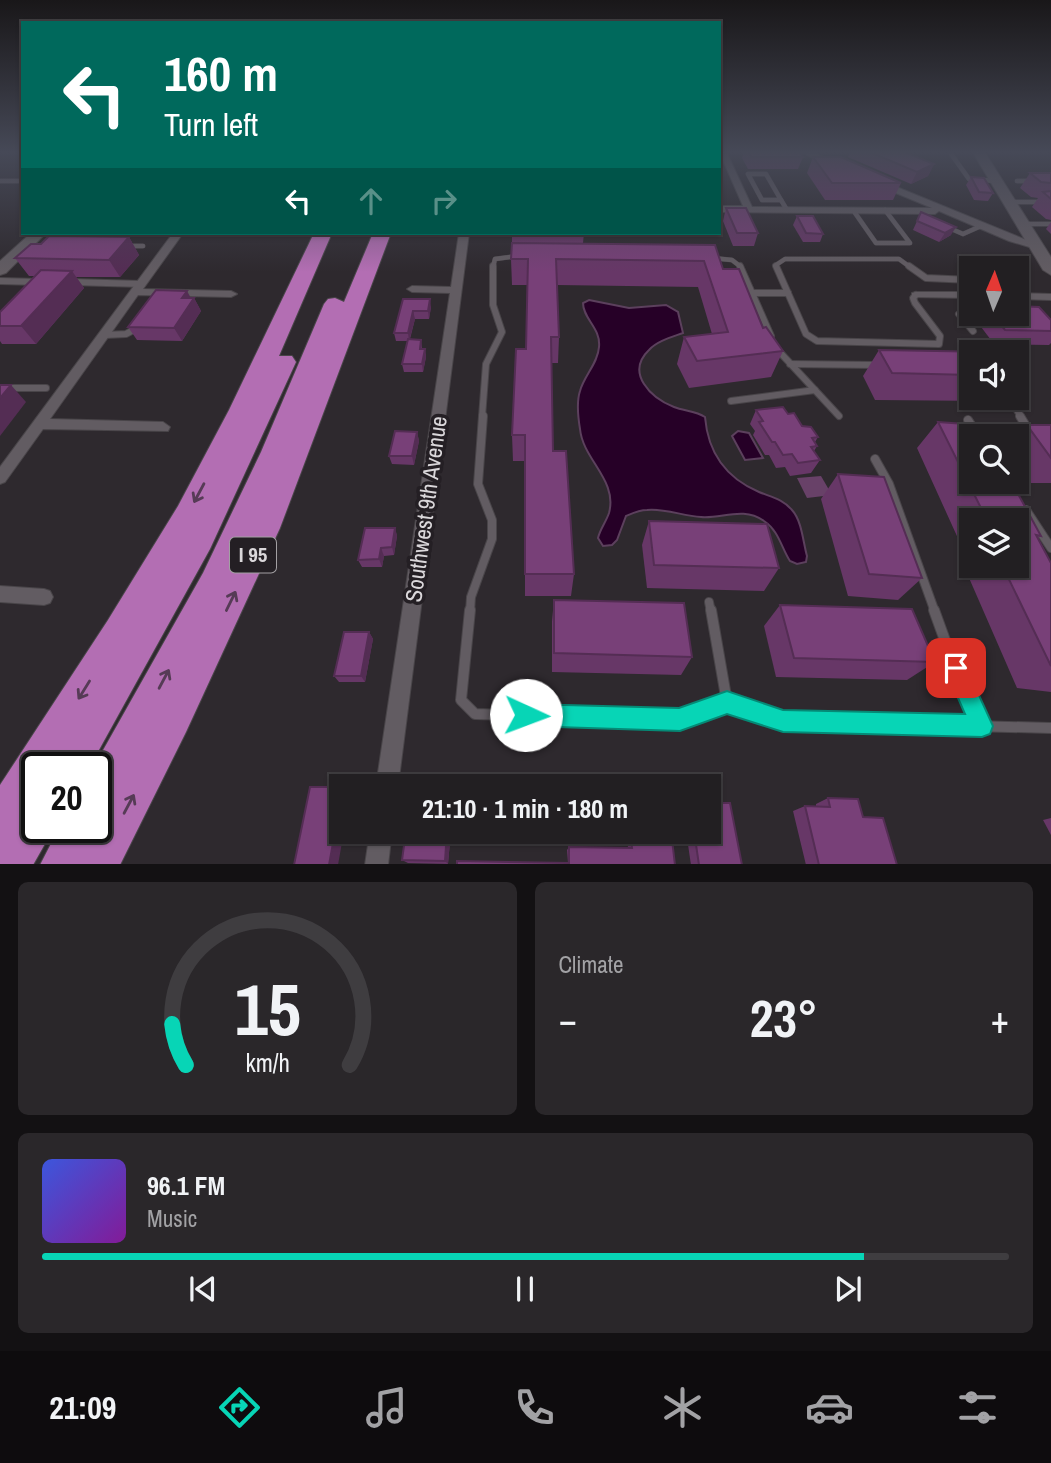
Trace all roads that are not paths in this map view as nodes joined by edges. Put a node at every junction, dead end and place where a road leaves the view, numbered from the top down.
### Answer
1 (740, 191) edge
2 (757, 191) edge
3 (776, 191) edge
4 (898, 191) edge
5 (1002, 191) edge
6 (1009, 202) junction
7 (1051, 202) edge
8 (784, 205) junction
9 (721, 209) edge
10 (749, 209) junction
11 (853, 210) junction
12 (885, 210) junction
13 (910, 211) junction
14 (944, 211) junction
15 (932, 220) edge
16 (1023, 223) junction
17 (1051, 224) edge
18 (942, 225) edge
19 (981, 226) junction
20 (177, 235) edge
21 (322, 235) edge
22 (341, 235) edge
23 (362, 235) edge
24 (381, 235) edge
25 (464, 235) edge
26 (32, 242) edge
27 (118, 246) edge
28 (143, 246) dead end
29 (1041, 246) junction
30 (531, 257) edge
31 (695, 258) edge
32 (0, 270) edge
33 (1051, 270) edge
34 (959, 280) edge
35 (0, 281) edge
36 (33, 282) junction
37 (47, 282) edge
38 (61, 282) edge
39 (139, 288) junction
40 (412, 289) dead end
41 (25, 290) edge
42 (457, 290) junction
43 (163, 292) junction
44 (752, 293) junction
45 (788, 293) junction
46 (231, 294) dead end
47 (916, 295) joint
48 (959, 295) edge
49 (1029, 296) edge
50 (1051, 297) edge
51 (156, 303) edge
52 (142, 322) edge
53 (969, 326) edge
54 (973, 331) dead end
55 (105, 335) junction
56 (790, 364) junction
57 (888, 366) edge
58 (0, 388) edge
59 (46, 388) dead end
60 (815, 390) junction
61 (731, 401) dead end
62 (1017, 410) edge
63 (839, 416) dead end
64 (968, 420) dead end
65 (39, 424) junction
66 (970, 424) edge
67 (163, 427) dead end
68 (1030, 433) edge
69 (875, 459) dead end
70 (0, 478) edge
71 (1018, 499) edge
72 (1051, 548) edge
73 (0, 594) edge
74 (44, 597) dead end
75 (709, 602) dead end
76 (727, 702) junction
77 (982, 726) junction
78 (1051, 728) edge
79 (76, 752) edge
80 (112, 774) edge
81 (389, 774) edge
82 (0, 822) edge
83 (21, 843) edge
84 (74, 843) edge
85 (379, 844) edge
86 (8, 864) edge
87 (61, 864) edge
88 (97, 864) edge
89 (376, 864) edge

1 - 10 street
2 - 8 lane
3 - 8 lane
4 - 14 street
5 - 6 main road
6 - 7 lane
6 - 16 main road
8 - 10 street
8 - 11 street
9 - 10 street
11 - 12 street
11 - 12 lane
12 - 13 street
13 - 14 street
13 - 15 lane
14 - 19 street
16 - 17 lane
16 - 29 main road
18 - 19 lane
19 - 29 street
20 - 39 street
21 -> 82 highway
22 - 79 highway
80 -> 23 highway
88 -> 24 highway, I 95
25 - 42 street, Southwest 9th Avenue
26 - 32 main road
27 - 28 lane
29 - 33 main road
30 - 76 lane
31 - 44 lane
34 - 45 lane
35 - 36 lane
36 - 37 lane
36 - 41 lane
38 - 39 lane
39 - 43 street
39 - 55 street
40 - 42 street
42 - 81 street, Southwest 9th Avenue
43 - 46 street
43 - 51 lane
44 - 45 lane
44 - 56 lane
45 - 47 lane
47 - 48 street
49 - 50 street
52 - 55 lane
53 - 54 lane
55 - 65 street
56 - 57 lane
56 - 60 lane
58 - 59 lane
60 - 61 lane
60 - 63 lane
62 - 68 lane
64 - 66 lane
65 - 67 street
65 - 70 street
69 - 77 lane
71 - 72 lane
73 - 74 street
75 - 76 lane
76 - 77 lane
77 - 78 lane
83 - 86 highway
84 - 87 highway
85 - 89 street

